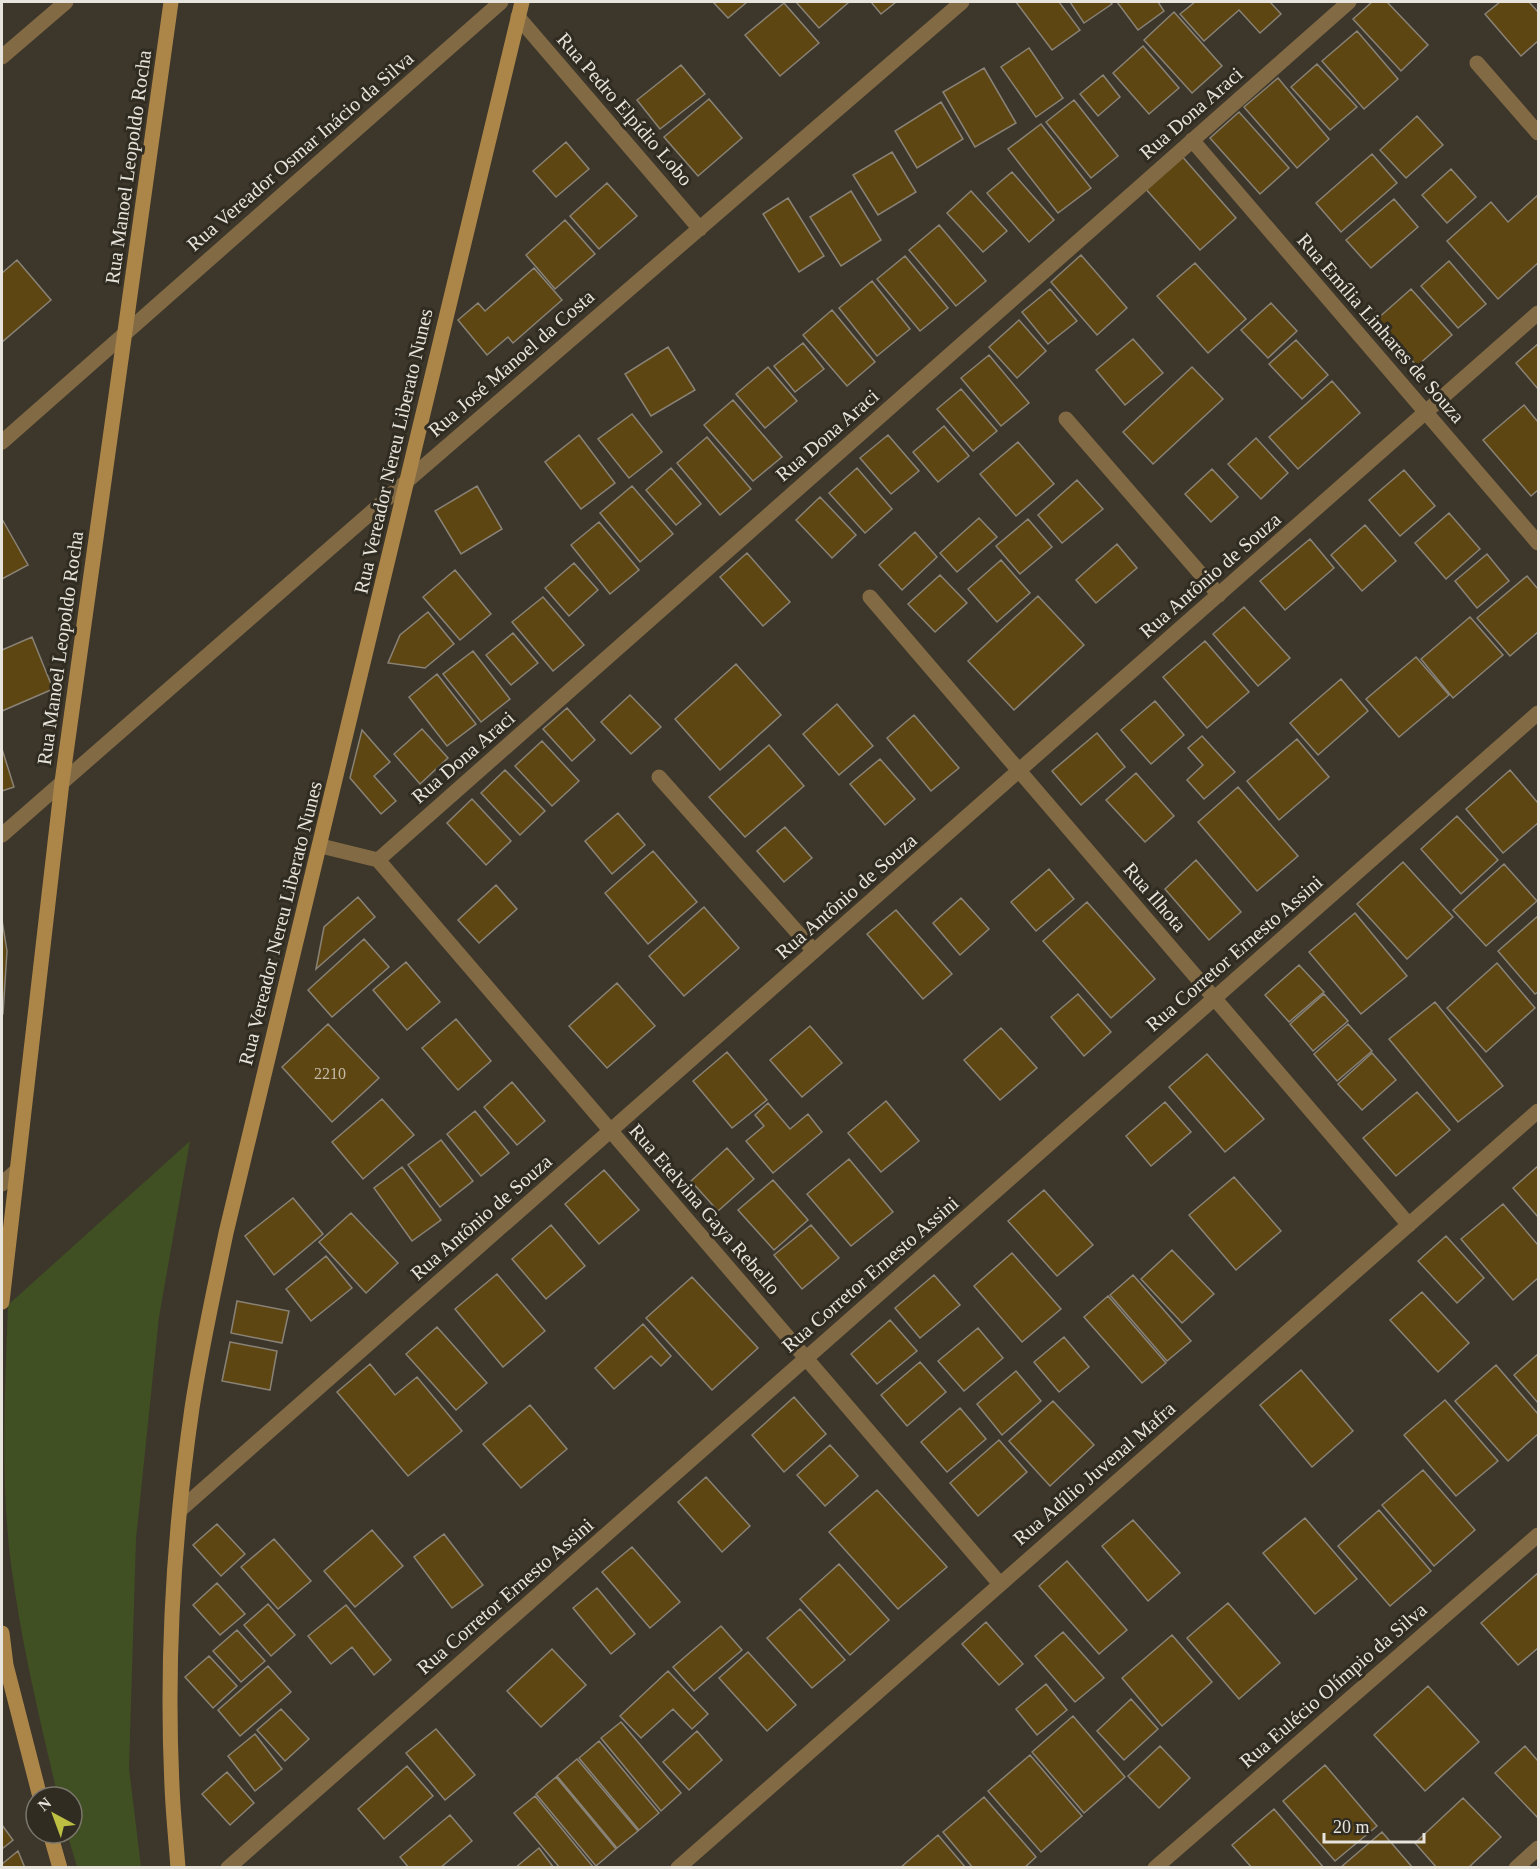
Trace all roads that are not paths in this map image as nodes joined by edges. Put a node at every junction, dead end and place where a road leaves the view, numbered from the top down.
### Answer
1 (66, 2) edge
2 (171, 2) edge
3 (501, 2) edge
4 (522, 2) edge
5 (962, 2) edge
6 (1349, 2) edge
7 (518, 17) junction
8 (2, 57) edge
9 (1477, 63) dead end
10 (1539, 133) edge
11 (1192, 140) junction
12 (700, 228) junction
13 (1539, 313) edge
14 (126, 333) junction
15 (1425, 412) junction
16 (1066, 419) dead end
17 (2, 442) edge
18 (407, 481) junction
19 (1539, 543) edge
20 (1219, 595) junction
21 (870, 597) dead end
22 (1539, 712) edge
23 (1019, 771) junction
24 (659, 777) dead end
25 (62, 782) junction
26 (2, 835) edge
27 (321, 846) junction
28 (378, 860) junction
29 (814, 951) junction
30 (1214, 998) junction
31 (1539, 1111) edge
32 (610, 1131) junction
33 (16, 1171) junction
34 (2, 1184) edge
35 (1409, 1225) junction
36 (2, 1302) edge
37 (806, 1359) junction
38 (180, 1510) junction
39 (1539, 1534) edge
40 (1000, 1584) junction
41 (2, 1633) edge
42 (4, 1667) edge
43 (37, 1785) edge
44 (53, 1845) edge
45 (1539, 1848) edge
46 (60, 1868) edge
47 (178, 1868) edge
48 (228, 1868) edge
49 (678, 1868) edge
50 (1155, 1868) edge
51 (1516, 1868) edge

1 - 8 street
2 - 14 main road, Rua Manoel Leopoldo Rocha
3 - 14 street, Rua Vereador Osmar Inácio da Silva
4 - 7 main road, Rua Vereador Nereu Liberato Nunes
5 - 12 street, Rua José Manoel da Costa
6 - 11 street, Rua Dona Araci
7 - 12 street, Rua Pedro Elpídio Lobo
7 - 18 main road, Rua Vereador Nereu Liberato Nunes
9 - 10 street
11 - 15 street, Rua Emília Linhares de Souza
11 - 28 street, Rua Dona Araci
12 - 18 street, Rua José Manoel da Costa
13 - 15 street, Rua Antônio de Souza
14 - 17 street, Rua Vereador Osmar Inácio da Silva
14 - 25 main road, Rua Manoel Leopoldo Rocha
15 - 19 street, Rua Emília Linhares de Souza
15 - 20 street, Rua Antônio de Souza
16 - 20 street
18 - 25 street, Rua José Manoel da Costa
18 - 27 main road, Rua Vereador Nereu Liberato Nunes
20 - 23 street, Rua Antônio de Souza
21 - 23 street, Rua Ilhota
22 - 30 street, Rua Corretor Ernesto Assini
23 - 29 street, Rua Antônio de Souza
23 - 30 street, Rua Ilhota
24 - 29 street
25 - 26 street, Rua José Manoel da Costa
25 - 33 main road, Rua Manoel Leopoldo Rocha
27 - 28 street
27 - 38 main road, Rua Vereador Nereu Liberato Nunes
28 - 32 street, Rua Etelvina Gaya Rebello
29 - 32 street, Rua Antônio de Souza
30 - 35 street, Rua Ilhota
30 - 37 street, Rua Corretor Ernesto Assini
31 - 35 street, Rua Adílio Juvenal Mafra
32 - 37 street, Rua Etelvina Gaya Rebello
32 - 38 street, Rua Antônio de Souza
33 - 34 street
33 - 36 main road, Rua Manoel Leopoldo Rocha
35 - 40 street, Rua Adílio Juvenal Mafra
37 - 40 street, Rua Etelvina Gaya Rebello
37 - 48 street, Rua Corretor Ernesto Assini
38 - 47 main road, Rua Vereador Nereu Liberato Nunes
39 - 50 street, Rua Eulécio Olímpio da Silva
40 - 49 street, Rua Adílio Juvenal Mafra
41 - 42 main road
42 - 43 main road
44 - 46 main road
45 - 51 street

